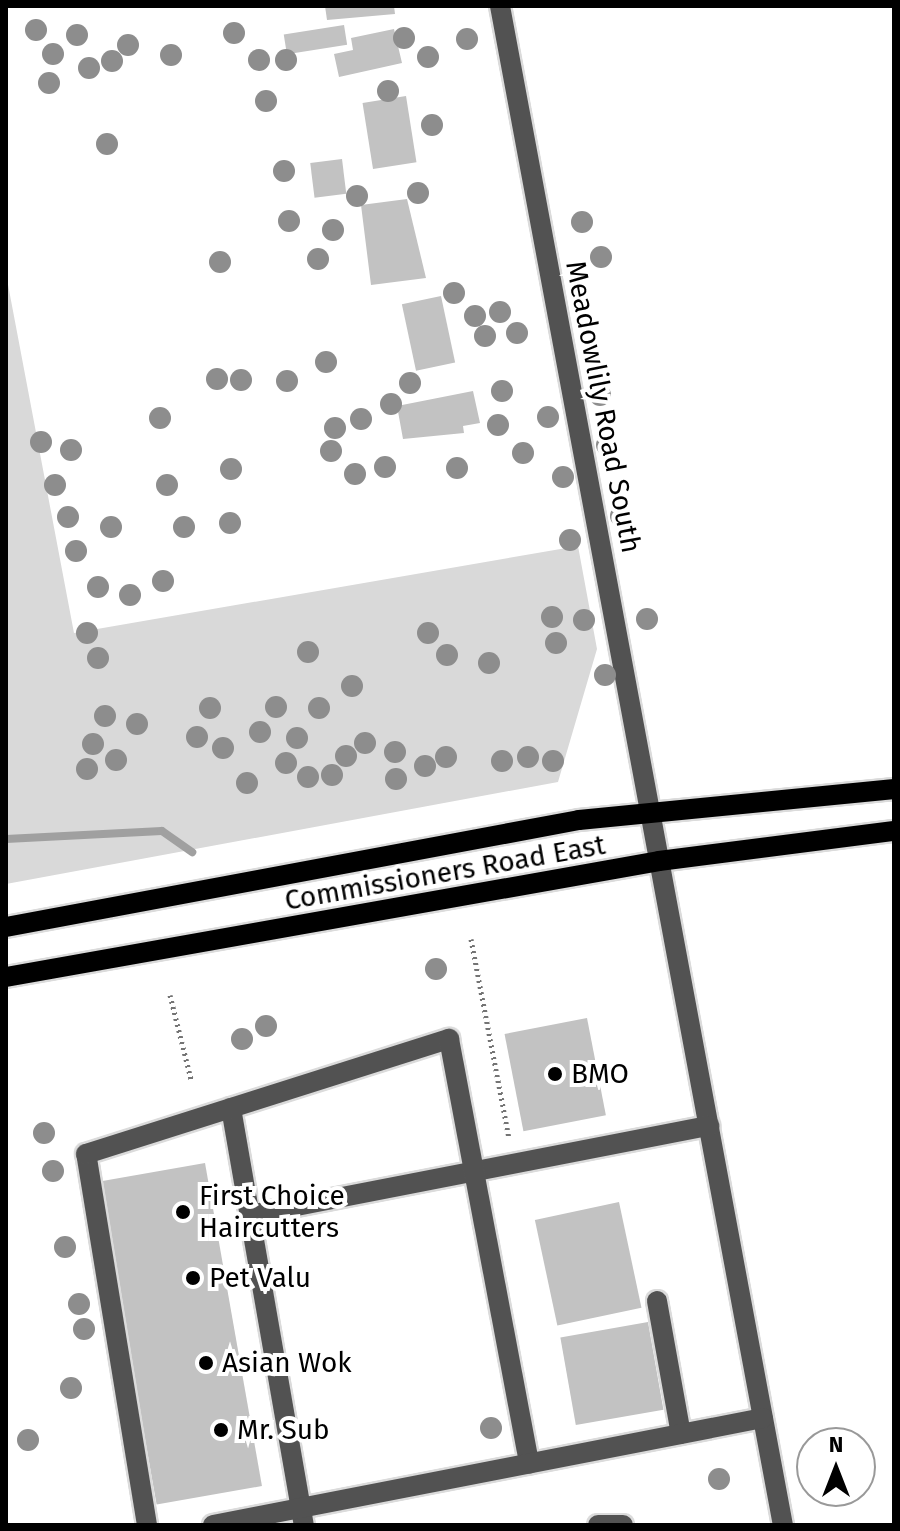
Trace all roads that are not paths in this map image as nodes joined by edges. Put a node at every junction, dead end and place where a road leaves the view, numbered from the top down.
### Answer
1 (500, 6) edge
2 (894, 789) edge
3 (651, 818) junction
4 (894, 831) edge
5 (659, 861) junction
6 (6, 927) edge
7 (6, 977) edge
8 (231, 1108) junction
9 (709, 1126) junction
10 (474, 1172) junction
11 (250, 1215) junction
12 (657, 1301) dead end
13 (763, 1418) junction
14 (681, 1434) junction
15 (529, 1464) junction
16 (302, 1516) edge
17 (147, 1525) edge
18 (213, 1525) edge
19 (598, 1525) edge
20 (623, 1525) edge
21 (783, 1525) edge

1 - 3 street, Meadowlily Road South
2 - 3 main road, Commissioners Road East
3 - 5 street, Meadowlily Road South
3 - 6 main road, Commissioners Road East
4 - 5 main road, Commissioners Road East
5 - 7 main road, Commissioners Road East
5 - 9 street, Meadowlily Road South
8 - 10 street
8 - 11 street
8 - 17 street
9 - 10 street
9 - 13 street, Meadowlily Road South
10 - 11 street
10 - 15 street
11 - 16 street
12 - 14 street
13 - 14 street
13 - 21 street, Meadowlily Road South
14 - 15 street
15 - 16 street
16 - 18 street
19 - 20 street

